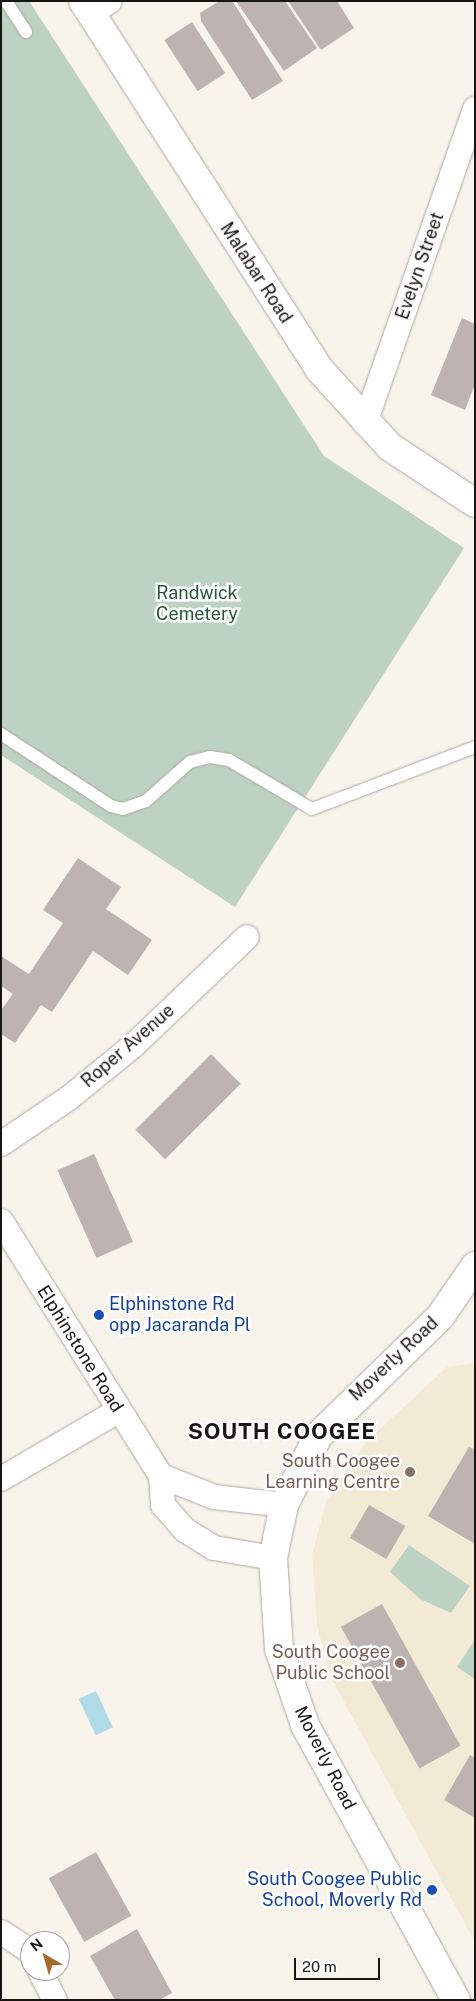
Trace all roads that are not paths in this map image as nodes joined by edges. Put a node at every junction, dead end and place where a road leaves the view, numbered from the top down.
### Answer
1 (6, 1) edge
2 (94, 5) edge
3 (26, 32) dead end
4 (475, 109) edge
5 (365, 423) junction
6 (475, 503) edge
7 (1, 734) edge
8 (475, 747) edge
9 (247, 937) dead end
10 (1, 1144) edge
11 (1, 1221) edge
12 (471, 1283) edge
13 (118, 1411) junction
14 (161, 1476) junction
15 (1, 1479) edge
16 (284, 1504) junction
17 (273, 1558) junction
18 (1, 1932) edge
19 (20, 1944) edge
20 (45, 1981) edge
21 (54, 2000) edge
22 (456, 2000) edge

1 - 3 lane
2 - 5 street, Malabar Road
4 - 5 street, Evelyn Street
5 - 6 street, Malabar Road
7 - 8 lane
9 - 10 street, Roper Avenue
11 - 13 street, Elphinstone Road
12 - 16 street, Moverly Road
13 - 14 street, Elphinstone Road
13 - 15 street
14 - 16 street
14 - 17 street, Elphinstone Road
16 - 17 street, Moverly Road
17 - 22 street, Moverly Road
18 - 19 street
20 - 21 street

